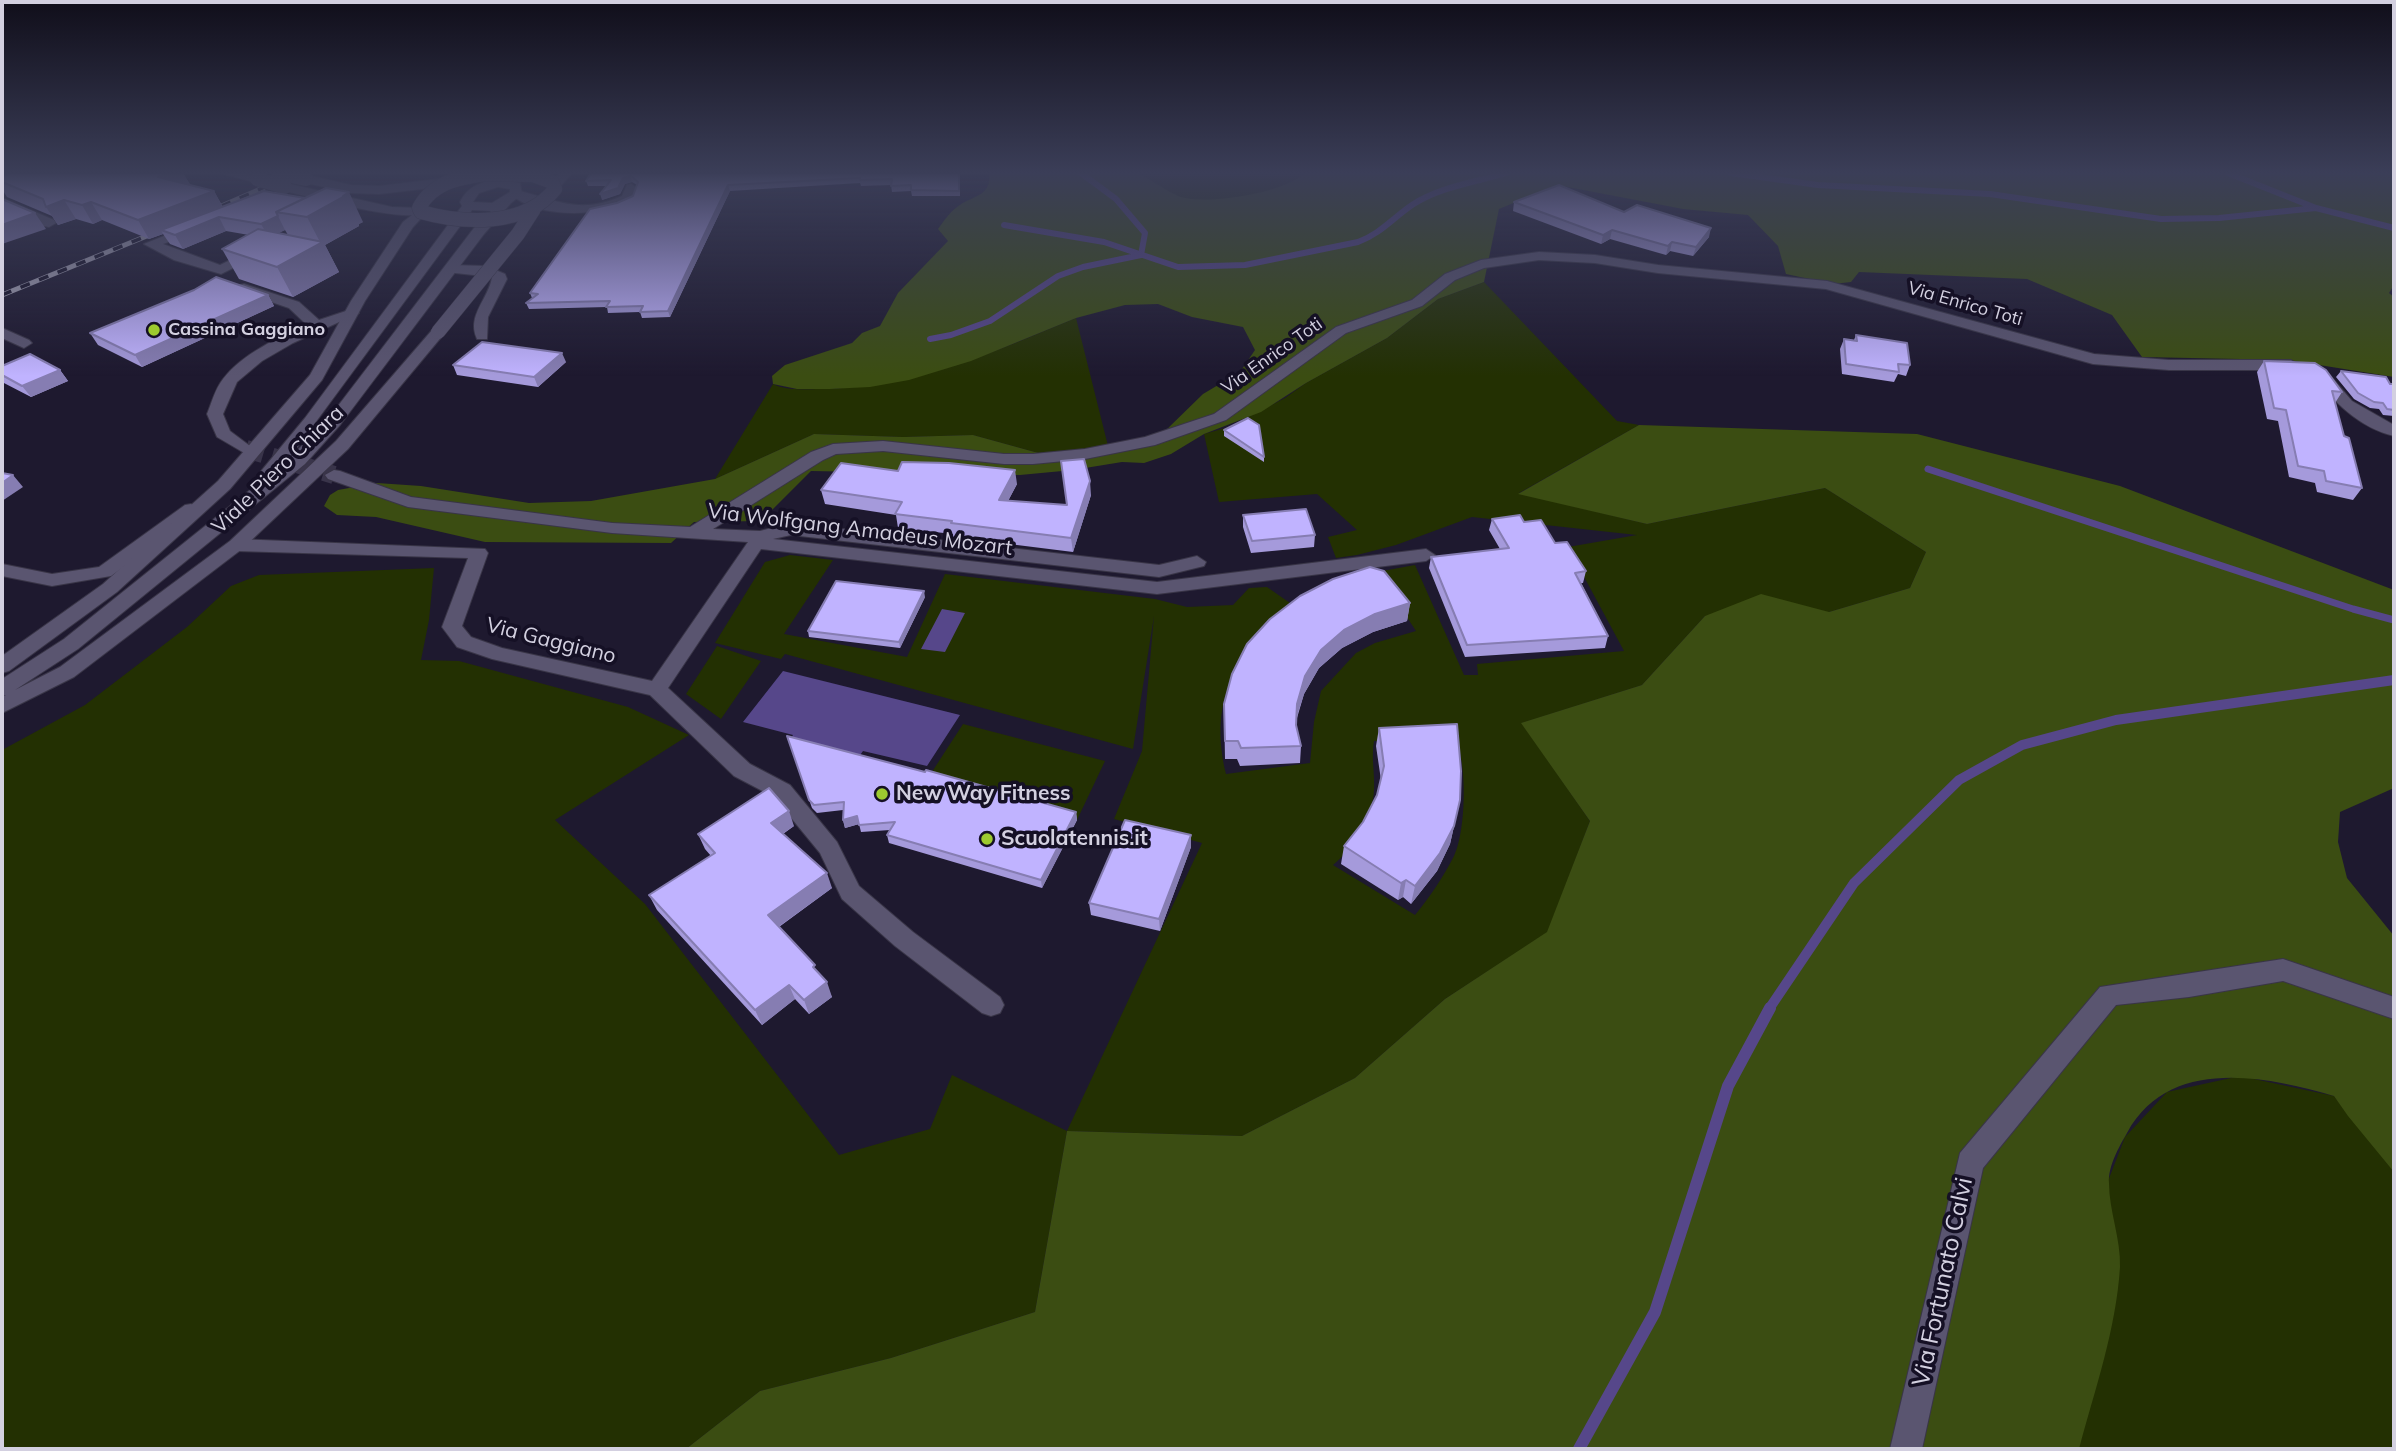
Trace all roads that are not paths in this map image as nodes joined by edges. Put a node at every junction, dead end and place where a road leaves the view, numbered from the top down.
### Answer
1 (160, 241) edge
2 (392, 241) edge
3 (442, 241) edge
4 (472, 241) edge
5 (512, 241) edge
6 (275, 243) edge
7 (135, 250) dead end
8 (451, 269) junction
9 (355, 307) junction
10 (316, 325) junction
11 (2, 332) edge
12 (482, 337) dead end
13 (24, 343) dead end
14 (2394, 431) edge
15 (246, 449) tunnel mouth
16 (334, 475) tunnel mouth
17 (224, 485) junction
18 (244, 504) junction
19 (695, 532) junction
20 (760, 537) junction
21 (236, 545) junction
22 (1426, 555) dead end
23 (1197, 562) dead end
24 (10, 572) edge
25 (2, 666) edge
26 (2, 689) edge
27 (657, 690) junction
28 (2, 706) edge
29 (991, 1006) dead end
30 (2394, 1008) edge
31 (1906, 1449) edge

1 - 6 street
2 - 9 street, Viale Piero Chiara
3 - 18 street, Viale Piero Chiara
4 - 8 street, Viale Piero Chiara
5 - 21 street, Viale Piero Chiara, bridge
7 - 10 street
8 - 12 street
8 - 18 street, Viale Piero Chiara
9 - 10 street
9 - 17 street, Viale Piero Chiara
10 - 15 street
11 - 13 street
14 - 19 street, Via Enrico Toti
16 - 19 street, Via Wolfgang Amadeus Mozart
17 - 24 street
17 - 25 street, Viale Piero Chiara
18 - 26 street, Viale Piero Chiara
19 - 20 street, Via Wolfgang Amadeus Mozart
20 - 22 street, Via Wolfgang Amadeus Mozart
20 - 23 street
20 - 27 street
21 - 27 street, Via Gaggiano
21 - 28 street, Viale Piero Chiara
27 - 29 street
30 - 31 street, Via Fortunato Calvi

